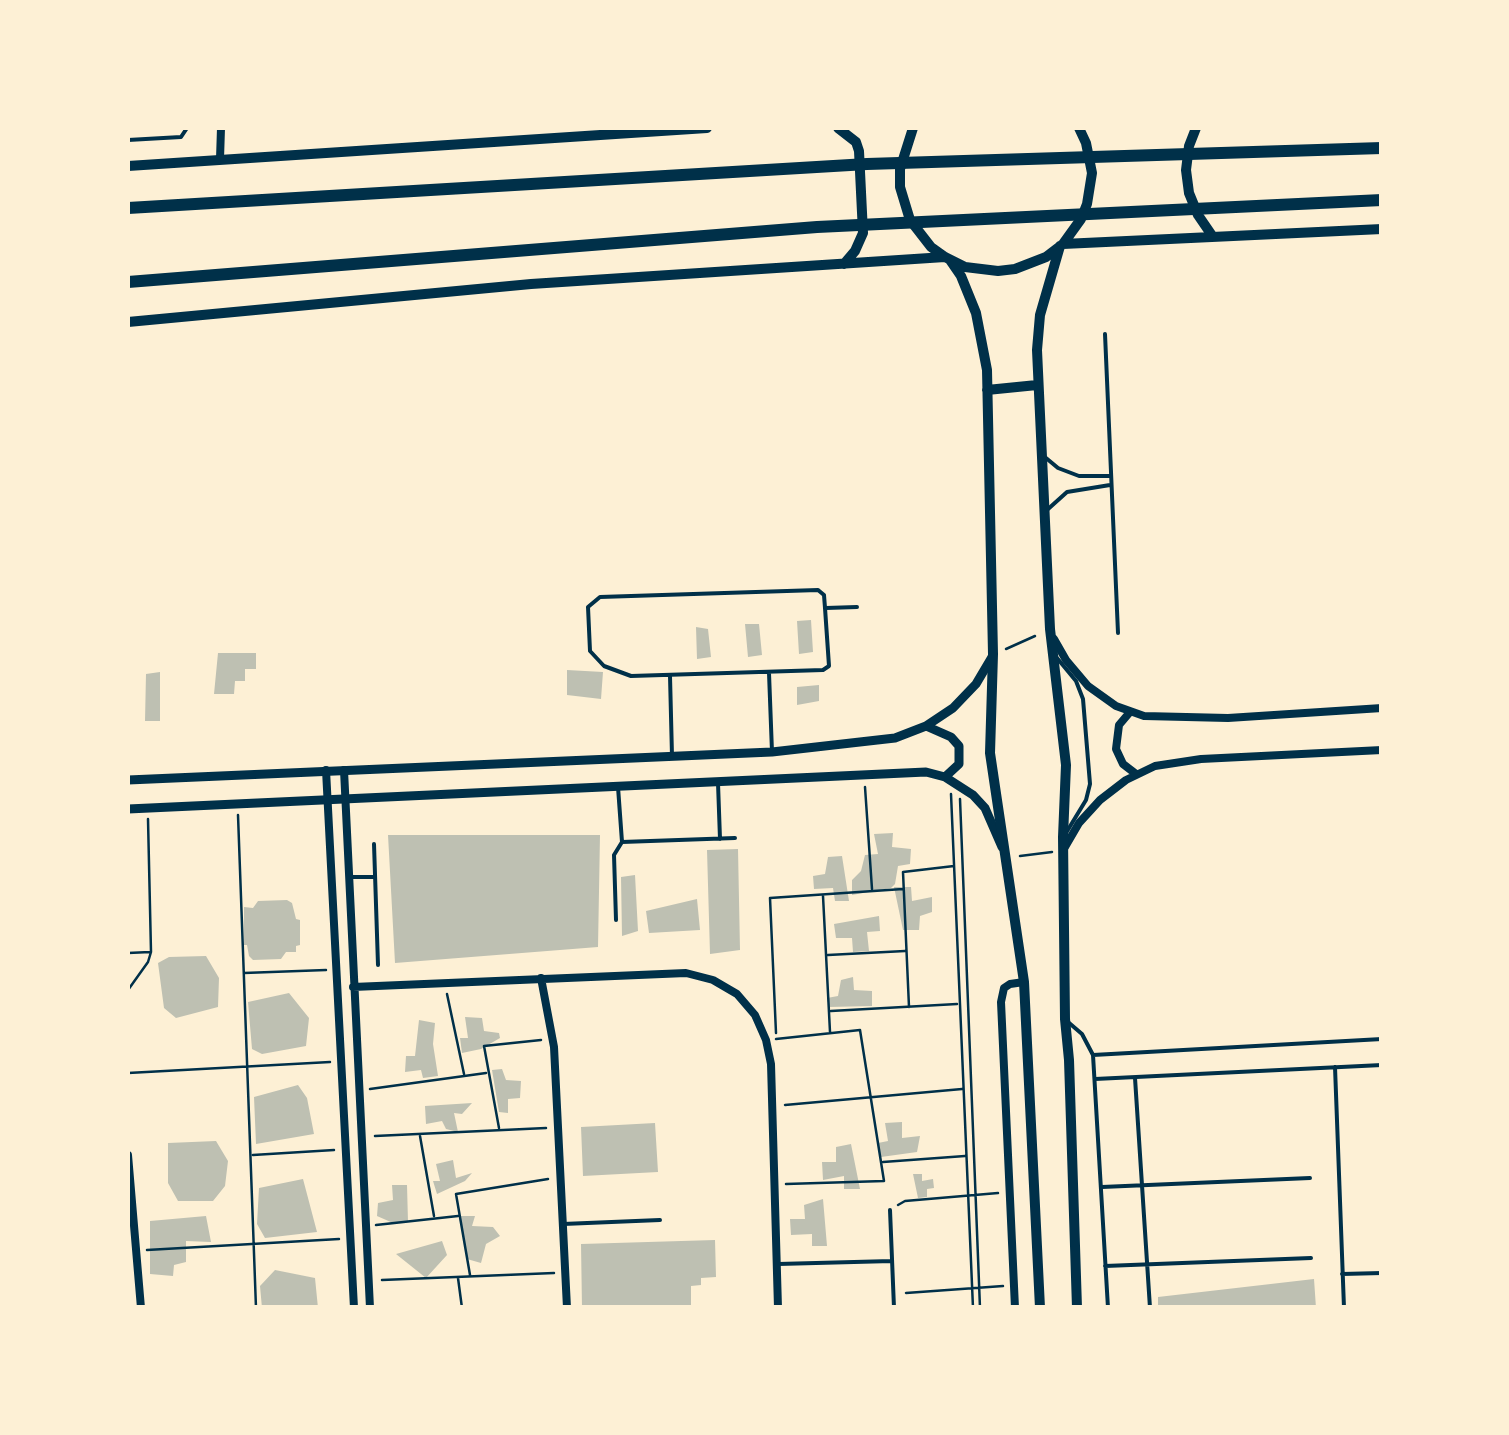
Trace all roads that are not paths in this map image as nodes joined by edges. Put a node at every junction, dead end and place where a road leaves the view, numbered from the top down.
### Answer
1 (187, 128) edge
2 (220, 128) edge
3 (707, 128) edge
4 (838, 128) edge
5 (913, 128) edge
6 (1079, 128) edge
7 (1196, 128) edge
8 (128, 140) edge
9 (1382, 148) edge
10 (220, 159) junction
11 (128, 166) edge
12 (1382, 200) edge
13 (128, 208) edge
14 (1382, 229) edge
15 (1212, 234) junction
16 (1061, 245) junction
17 (947, 259) junction
18 (843, 264) junction
19 (128, 282) edge
20 (128, 322) edge
21 (1105, 334) dead end
22 (1038, 385) junction
23 (987, 390) junction
24 (1041, 453) junction
25 (1111, 476) junction
26 (1112, 484) junction
27 (1044, 514) junction
28 (856, 607) dead end
29 (825, 608) junction
30 (1050, 629) junction
31 (1118, 633) dead end
32 (993, 654) junction
33 (1053, 654) junction
34 (769, 672) junction
35 (670, 676) junction
36 (1382, 708) edge
37 (1130, 712) junction
38 (926, 726) junction
39 (1382, 750) edge
40 (772, 752) junction
41 (672, 756) junction
42 (326, 770) junction
43 (344, 770) junction
44 (1136, 774) junction
45 (128, 780) edge
46 (951, 780) junction
47 (718, 781) junction
48 (618, 786) junction
49 (346, 799) junction
50 (328, 800) junction
51 (128, 808) edge
52 (1063, 837) junction
53 (735, 838) dead end
54 (720, 839) junction
55 (622, 842) junction
56 (374, 844) dead end
57 (1063, 851) junction
58 (1006, 857) junction
59 (376, 876) junction
60 (348, 877) junction
61 (616, 920) dead end
62 (378, 964) dead end
63 (541, 978) junction
64 (1024, 982) junction
65 (353, 987) junction
66 (1065, 1019) junction
67 (1382, 1039) edge
68 (1093, 1055) junction
69 (1382, 1065) edge
70 (1334, 1067) junction
71 (1134, 1076) junction
72 (1095, 1078) junction
73 (128, 1155) edge
74 (1310, 1178) dead end
75 (1143, 1185) junction
76 (1102, 1187) junction
77 (890, 1210) road end
78 (660, 1220) dead end
79 (563, 1224) junction
80 (1310, 1258) dead end
81 (892, 1262) junction
82 (778, 1264) junction
83 (1148, 1264) junction
84 (1105, 1266) junction
85 (1382, 1272) edge
86 (1342, 1274) junction
87 (142, 1308) edge
88 (354, 1308) edge
89 (370, 1308) edge
90 (567, 1308) edge
91 (778, 1308) edge
92 (894, 1308) edge
93 (1015, 1308) edge
94 (1040, 1308) edge
95 (1077, 1308) edge
96 (1108, 1308) edge
97 (1150, 1308) edge
98 (1344, 1308) edge

1 - 8 lane
2 - 10 street
3 - 10 main road
4 - 18 main road
5 - 17 main road
6 - 16 main road
7 - 15 main road
9 - 13 highway
10 - 11 main road
12 - 19 highway
14 - 15 main road
15 - 16 main road
16 - 17 main road
16 - 22 main road
17 - 18 main road
17 - 23 main road
18 - 20 main road
21 - 25 lane
22 - 23 main road
22 - 24 main road
23 - 32 main road
24 - 25 lane
24 - 27 main road
25 - 26 lane
26 - 27 lane
26 - 31 lane
27 - 30 main road
28 - 29 lane
29 - 34 lane
29 - 35 lane
30 - 33 main road
30 - 37 street
32 - 38 street
32 - 58 main road
33 - 52 main road
33 - 52 lane
34 - 35 lane
34 - 40 lane
35 - 41 lane
36 - 37 street
37 - 44 street
38 - 40 street
38 - 46 street
39 - 44 street
40 - 41 street
41 - 43 street
42 - 43 street
42 - 45 street
42 - 50 street
43 - 49 street
44 - 57 street
46 - 47 street
46 - 58 street
47 - 48 street
47 - 54 lane
48 - 49 street
48 - 55 lane
49 - 50 street
49 - 60 street
50 - 51 street
50 - 88 street
52 - 57 main road
53 - 54 lane
54 - 55 lane
55 - 61 lane
56 - 59 lane
57 - 66 main road
58 - 64 main road
59 - 60 lane
59 - 62 lane
60 - 65 street
63 - 65 street
63 - 79 street
63 - 82 street
64 - 93 street
64 - 94 main road
65 - 89 street
66 - 68 lane
66 - 95 main road
67 - 68 lane
68 - 72 lane
69 - 70 lane
70 - 71 lane
70 - 86 lane
71 - 72 lane
71 - 75 lane
72 - 76 lane
73 - 87 street
74 - 75 lane
75 - 76 lane
75 - 83 lane
76 - 84 lane
77 - 81 lane
78 - 79 lane
79 - 90 street
80 - 83 lane
81 - 82 lane
81 - 92 lane
82 - 91 street
83 - 84 lane
83 - 97 lane
84 - 96 lane
85 - 86 lane
86 - 98 lane

